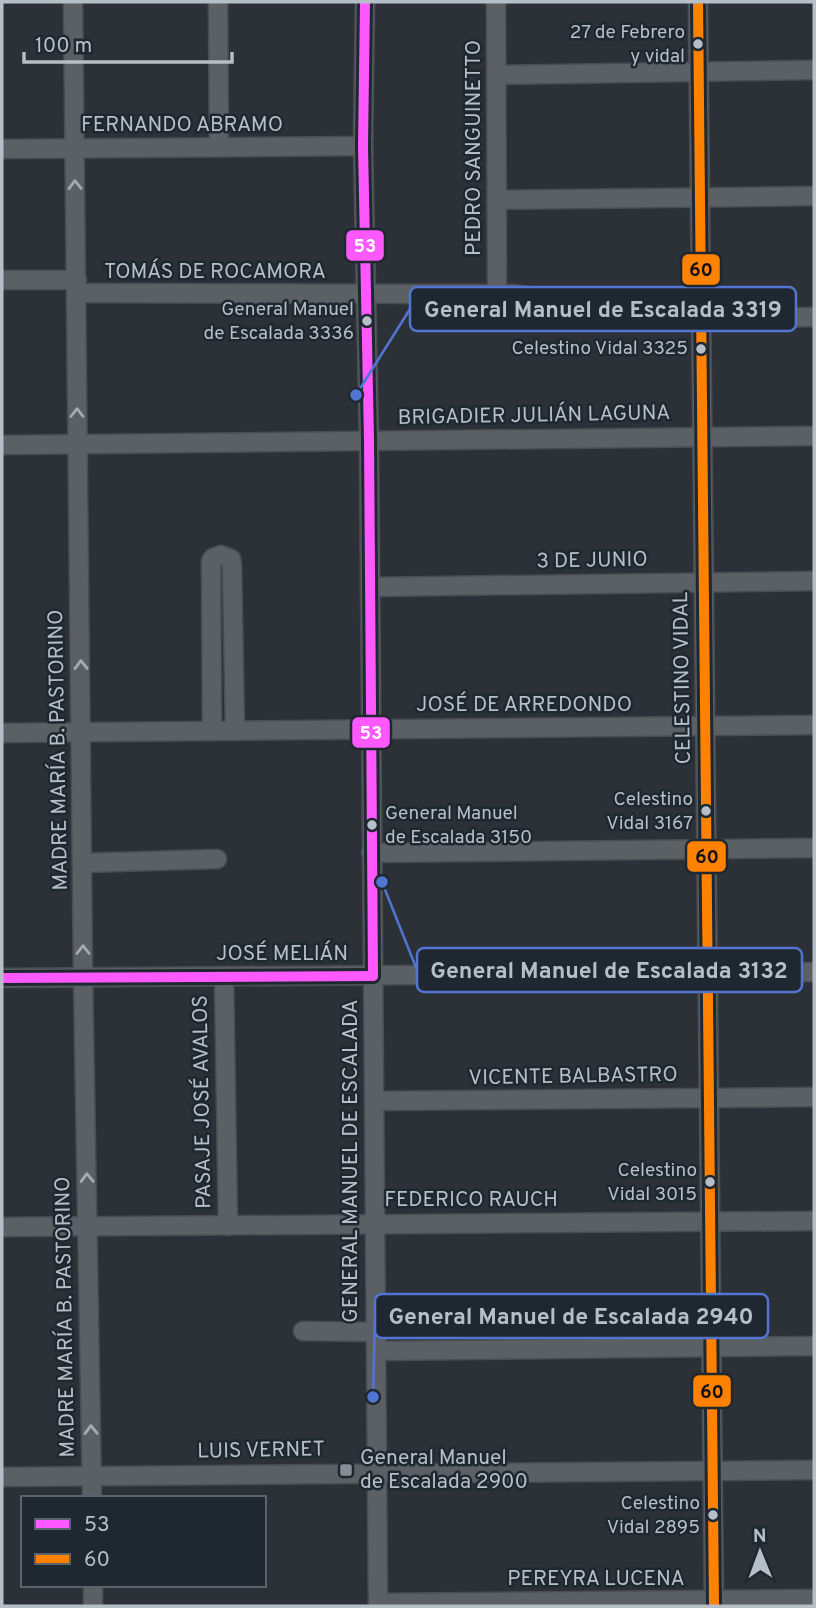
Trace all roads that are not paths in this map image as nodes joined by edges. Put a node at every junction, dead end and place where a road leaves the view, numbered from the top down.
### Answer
1 (73, 2) edge
2 (218, 2) edge
3 (365, 2) edge
4 (496, 2) edge
5 (698, 2) edge
6 (814, 70) edge
7 (697, 71) junction
8 (497, 75) junction
9 (363, 146) junction
10 (219, 147) junction
11 (75, 148) junction
12 (2, 149) edge
13 (814, 196) edge
14 (699, 197) junction
15 (497, 200) junction
16 (2, 280) edge
17 (77, 287) junction
18 (497, 294) junction
19 (365, 295) junction
20 (814, 317) edge
21 (700, 318) junction
22 (814, 436) edge
23 (703, 437) junction
24 (369, 440) junction
25 (78, 443) junction
26 (2, 445) edge
27 (814, 581) edge
28 (705, 582) junction
29 (370, 587) junction
30 (814, 725) edge
31 (706, 726) junction
32 (370, 729) junction
33 (212, 731) junction
34 (235, 731) junction
35 (2, 733) edge
36 (82, 733) junction
37 (814, 848) edge
38 (707, 849) junction
39 (371, 853) junction
40 (217, 859) dead end
41 (83, 863) junction
42 (814, 972) edge
43 (707, 973) junction
44 (373, 976) junction
45 (83, 977) junction
46 (224, 977) junction
47 (2, 978) edge
48 (814, 1097) edge
49 (709, 1098) junction
50 (374, 1101) junction
51 (814, 1221) edge
52 (710, 1222) junction
53 (375, 1224) junction
54 (228, 1226) junction
55 (2, 1227) edge
56 (88, 1227) junction
57 (303, 1331) dead end
58 (375, 1332) junction
59 (814, 1346) edge
60 (711, 1348) junction
61 (376, 1350) junction
62 (814, 1470) edge
63 (713, 1471) junction
64 (376, 1472) junction
65 (92, 1476) junction
66 (2, 1477) edge
67 (92, 1496) edge
68 (93, 1587) edge
69 (814, 1599) edge
70 (714, 1603) edge
71 (378, 1605) edge
72 (93, 1606) edge

1 - 11 street, MADRE MARÍA B. PASTORINO
2 - 10 street
3 - 9 street, GENERAL MANUEL DE ESCALADA
4 - 8 street, PEDRO SANGUINETTO
5 - 7 street, CELESTINO VIDAL
6 - 7 street
7 - 8 street
7 - 14 street, CELESTINO VIDAL
8 - 15 street, PEDRO SANGUINETTO
9 - 10 street, FERNANDO ABRAMO
9 - 19 street, GENERAL MANUEL DE ESCALADA
10 - 11 street, FERNANDO ABRAMO
11 - 12 street, FERNANDO ABRAMO
17 -> 11 street, MADRE MARÍA B. PASTORINO
13 - 14 street
14 - 15 street
14 - 21 street, CELESTINO VIDAL
15 - 18 street, PEDRO SANGUINETTO
16 - 17 street, TOMÁS DE ROCAMORA
17 - 19 street, TOMÁS DE ROCAMORA
25 -> 17 street, MADRE MARÍA B. PASTORINO
18 - 19 street, TOMÁS DE ROCAMORA
18 - 21 street, TOMÁS DE ROCAMORA
19 - 24 street, GENERAL MANUEL DE ESCALADA
20 - 21 street, TOMÁS DE ROCAMORA
21 - 23 street, CELESTINO VIDAL
22 - 23 street, BRIGADIER JULIÁN LAGUNA
23 - 24 street, BRIGADIER JULIÁN LAGUNA
23 - 28 street, CELESTINO VIDAL
24 - 25 street, BRIGADIER JULIÁN LAGUNA
24 - 29 street, GENERAL MANUEL DE ESCALADA
25 - 26 street, BRIGADIER JULIÁN LAGUNA
36 -> 25 street, MADRE MARÍA B. PASTORINO
27 - 28 street, 3 DE JUNIO
28 - 29 street, 3 DE JUNIO
28 - 31 street, CELESTINO VIDAL
29 - 32 street, GENERAL MANUEL DE ESCALADA
30 - 31 street, JOSÉ DE ARREDONDO
31 - 32 street, JOSÉ DE ARREDONDO
31 - 38 street, CELESTINO VIDAL
32 - 34 street, JOSÉ DE ARREDONDO
32 - 39 street, GENERAL MANUEL DE ESCALADA
33 - 34 street, JOSÉ DE ARREDONDO
33 - 34 street
33 - 36 street, JOSÉ DE ARREDONDO
35 - 36 street, JOSÉ DE ARREDONDO
36 - 41 street, MADRE MARÍA B. PASTORINO
37 - 38 street
38 - 39 street
38 - 43 street, CELESTINO VIDAL
39 - 44 street, GENERAL MANUEL DE ESCALADA
40 - 41 street
45 -> 41 street, MADRE MARÍA B. PASTORINO
42 - 43 street, JOSÉ MELIÁN
43 - 44 street, JOSÉ MELIÁN
43 - 49 street, CELESTINO VIDAL
44 - 46 street, JOSÉ MELIÁN
44 - 50 street, GENERAL MANUEL DE ESCALADA
45 - 46 street, JOSÉ MELIÁN
45 - 47 street, JOSÉ MELIÁN
56 -> 45 street, MADRE MARÍA B. PASTORINO
46 - 54 street, PASAJE JOSÉ AVALOS
48 - 49 street, VICENTE BALBASTRO
49 - 50 street, VICENTE BALBASTRO
49 - 52 street, CELESTINO VIDAL
50 - 53 street, GENERAL MANUEL DE ESCALADA
51 - 52 street, FEDERICO RAUCH
52 - 53 street, FEDERICO RAUCH
52 - 60 street, CELESTINO VIDAL
53 - 54 street, FEDERICO RAUCH
53 - 58 street, GENERAL MANUEL DE ESCALADA
54 - 56 street, FEDERICO RAUCH
55 - 56 street, FEDERICO RAUCH
65 -> 56 street, MADRE MARÍA B. PASTORINO
57 - 58 street
58 - 61 street, GENERAL MANUEL DE ESCALADA
59 - 60 street
60 - 61 street
60 - 63 street, CELESTINO VIDAL
61 - 64 street, GENERAL MANUEL DE ESCALADA
62 - 63 street, LUIS VERNET
63 - 64 street, LUIS VERNET
63 - 70 street, CELESTINO VIDAL
64 - 65 street, LUIS VERNET
64 - 71 street, GENERAL MANUEL DE ESCALADA
65 - 66 street, LUIS VERNET
65 - 67 street, MADRE MARÍA B. PASTORINO
68 - 72 street
69 - 70 street, PEREYRA LUCENA
70 - 71 street, PEREYRA LUCENA

